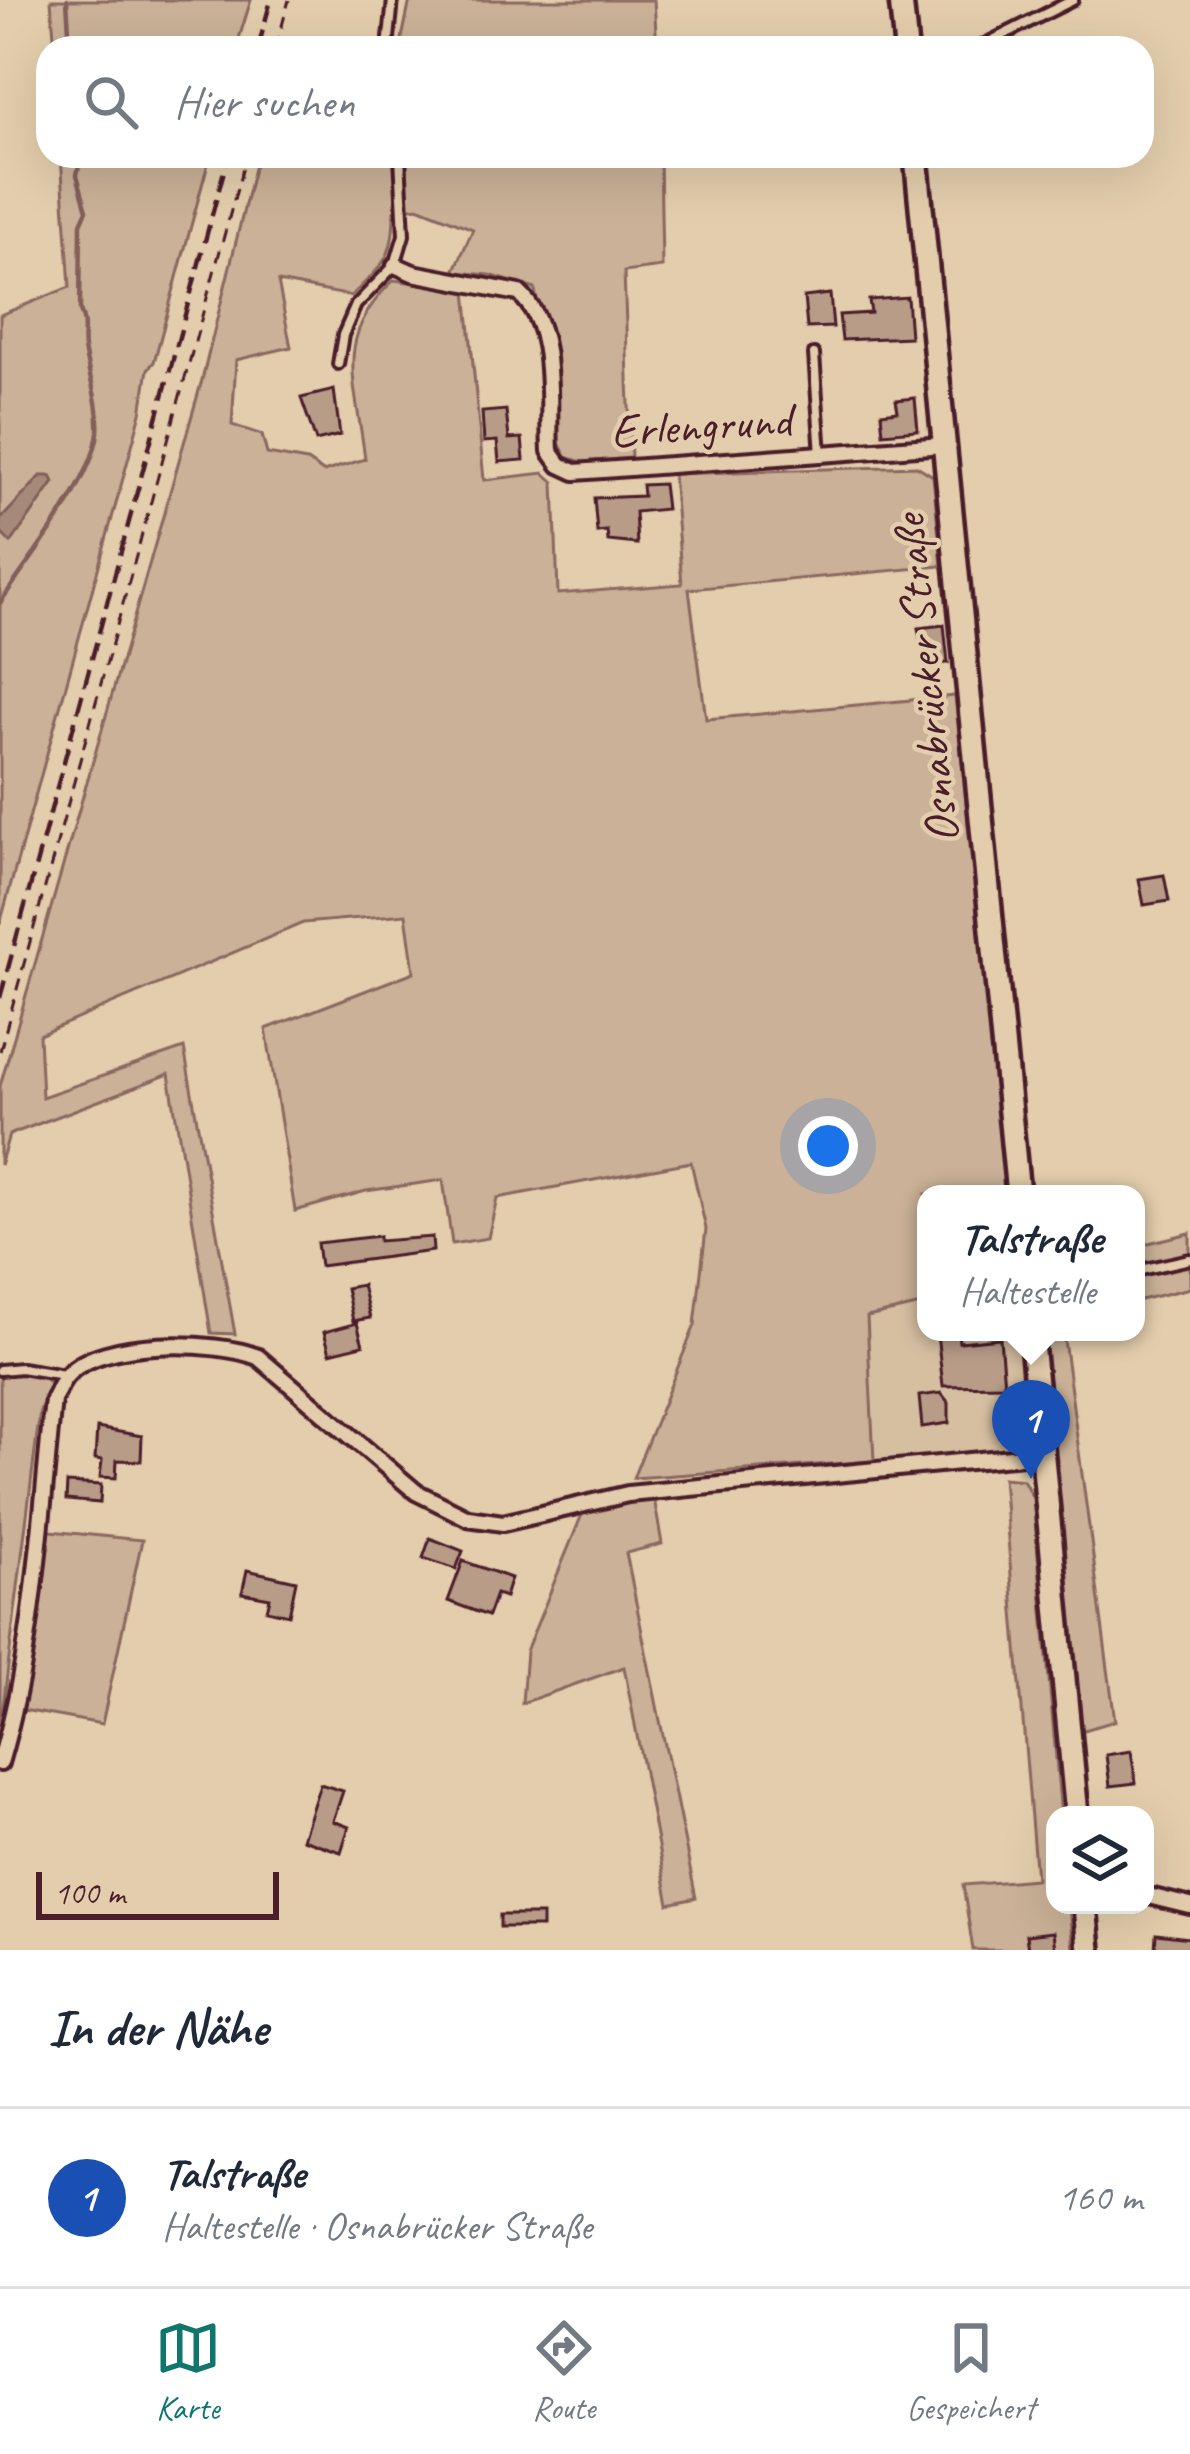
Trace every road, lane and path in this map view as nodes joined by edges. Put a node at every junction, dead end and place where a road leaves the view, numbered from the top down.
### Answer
1 (289, 0) edge
2 (393, 0) edge
3 (901, 0) edge
4 (1073, 0) edge
5 (279, 36) edge
6 (389, 36) edge
7 (905, 36) edge
8 (1000, 36) edge
9 (244, 168) edge
10 (401, 168) edge
11 (917, 168) edge
12 (395, 265) junction
13 (814, 354) dead end
14 (338, 364) dead end
15 (944, 445) junction
16 (821, 455) junction
17 (0, 1052) edge
18 (1017, 1185) edge
19 (1190, 1258) edge
20 (1145, 1269) edge
21 (1032, 1341) edge
22 (0, 1370) edge
23 (66, 1375) junction
24 (1043, 1454) junction
25 (0, 1763) edge
26 (1076, 1806) edge
27 (1154, 1897) edge
28 (1190, 1906) edge
29 (1086, 1914) edge
30 (1089, 1950) edge

1 - 5 path
2 - 6 lane
3 - 7 main road
4 - 8 lane
9 - 17 path
10 - 12 lane
11 - 15 main road, Osnabrücker Straße
12 - 14 lane
12 - 16 street, Erlengrund
13 - 16 lane
15 - 16 street, Erlengrund
15 - 18 main road, Osnabrücker Straße
19 - 20 lane
21 - 24 main road
22 - 23 lane
23 - 24 street
23 - 25 street
24 - 26 main road
27 - 28 street
29 - 30 main road

